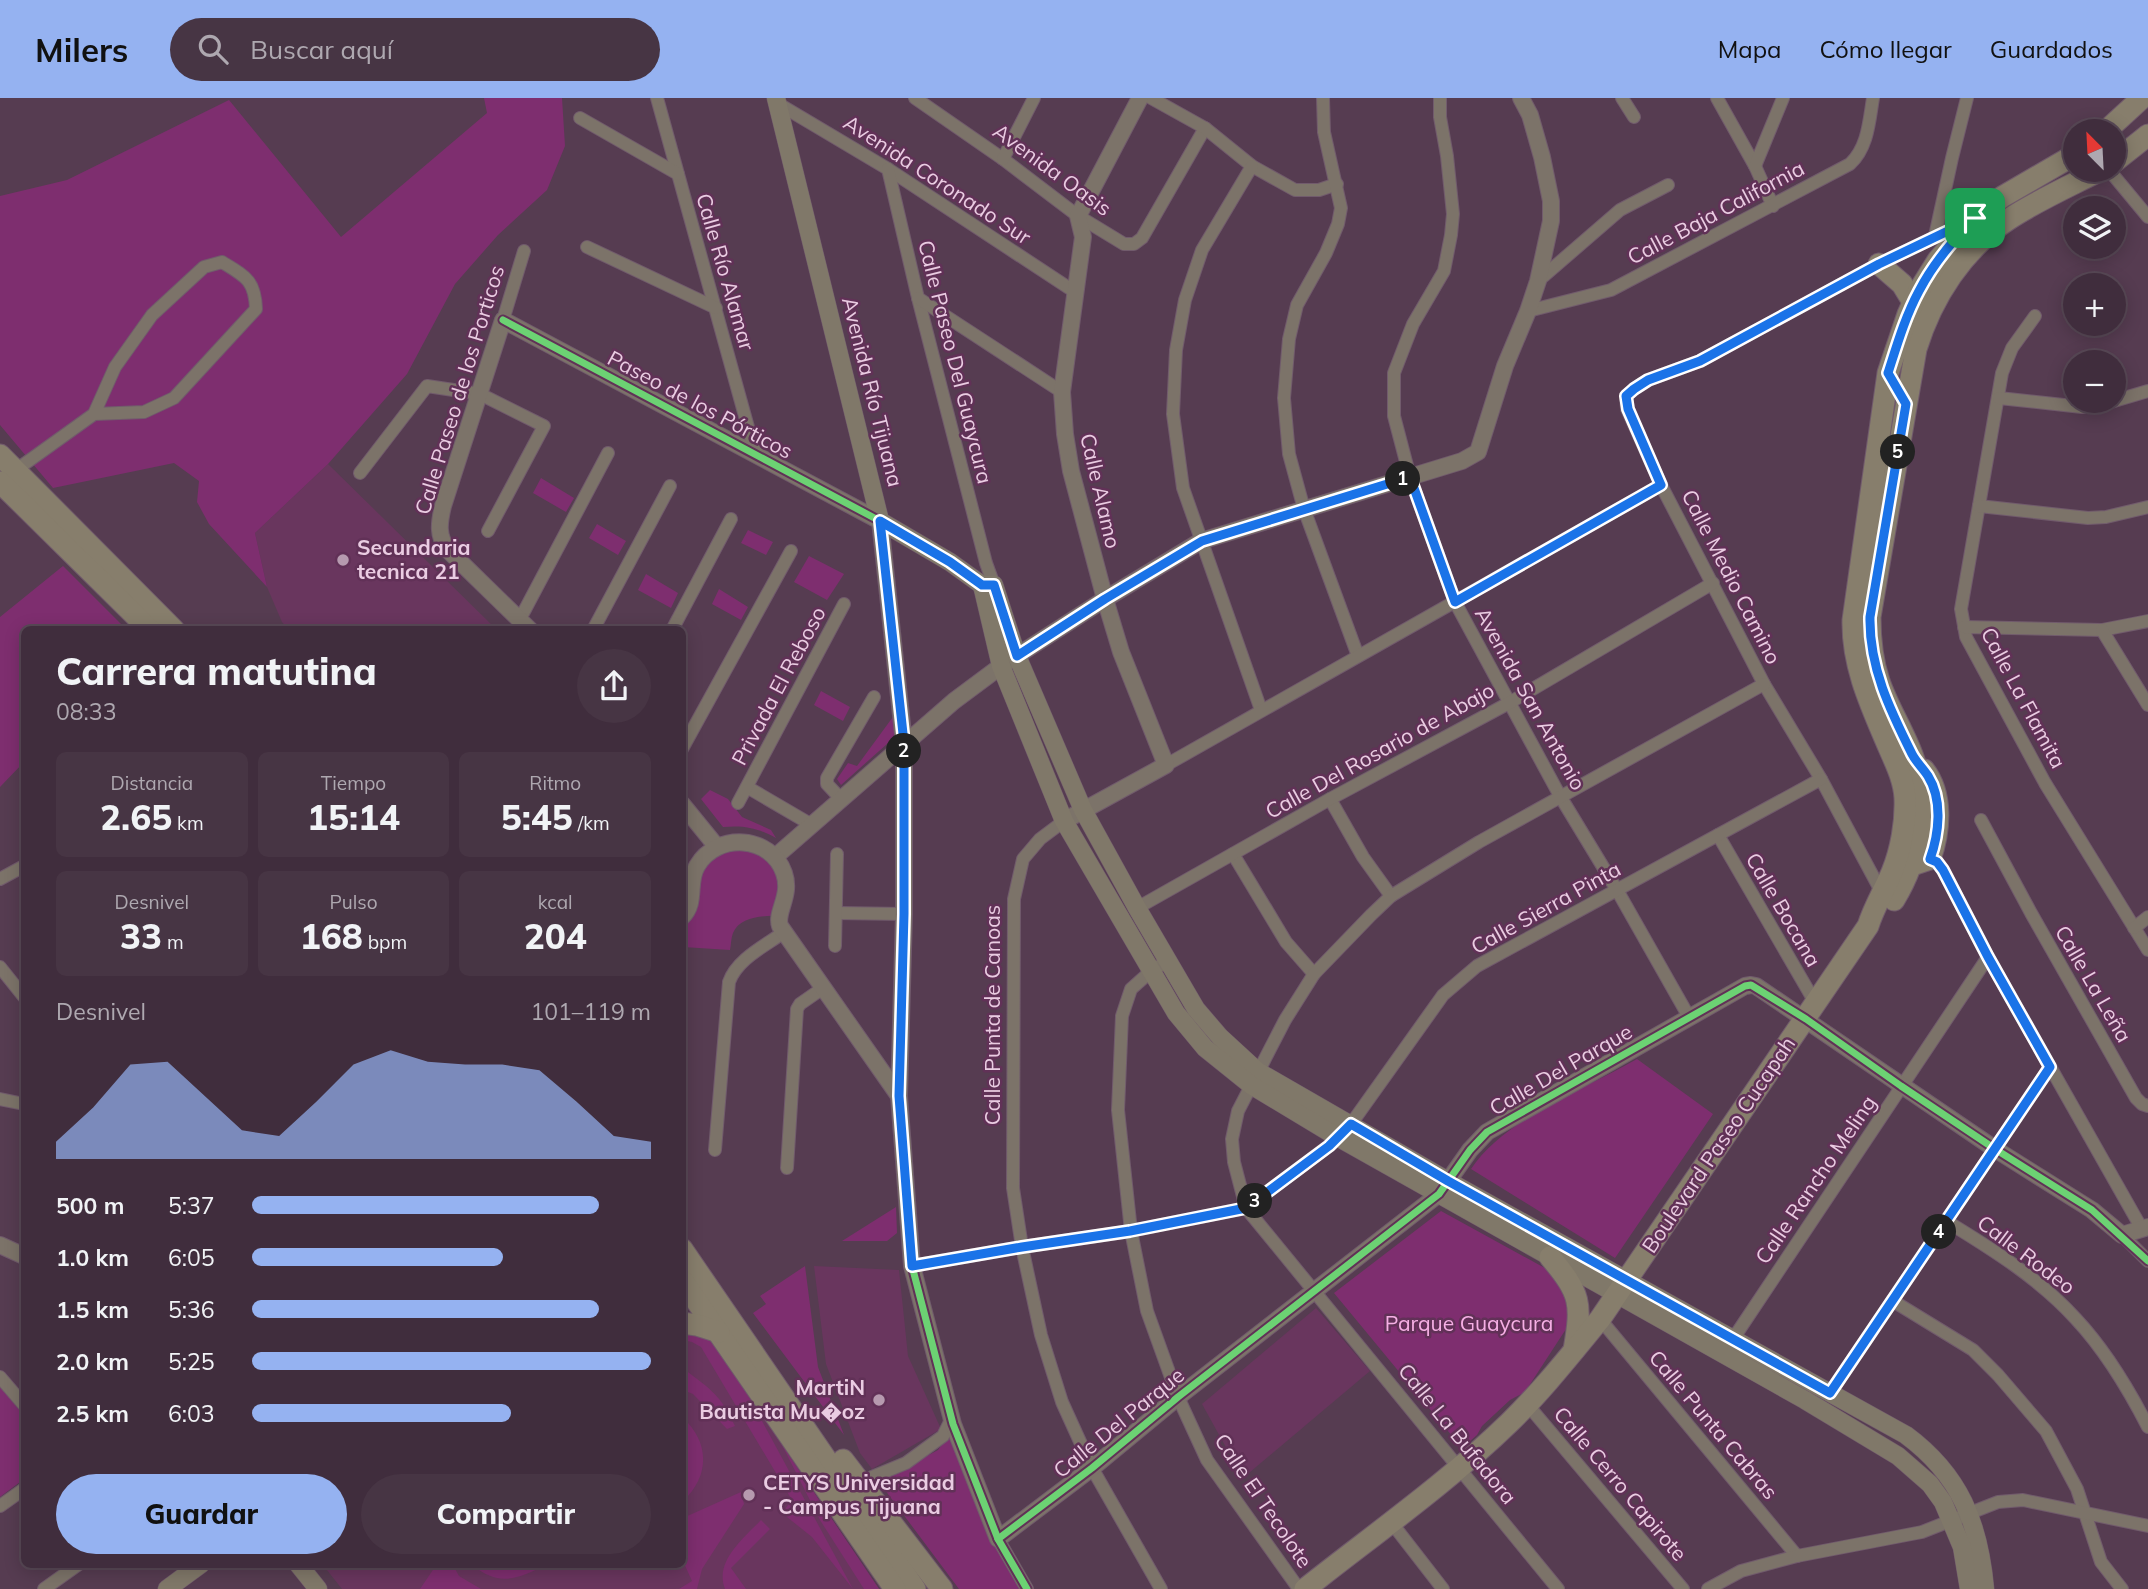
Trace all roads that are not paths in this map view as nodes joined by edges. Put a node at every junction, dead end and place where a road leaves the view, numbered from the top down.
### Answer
1 (657, 98) edge
2 (915, 98) edge
3 (1034, 98) edge
4 (1140, 98) edge
5 (1151, 98) edge
6 (1323, 98) edge
7 (1440, 98) edge
8 (1521, 98) edge
9 (1622, 98) edge
10 (1717, 98) edge
11 (1783, 98) edge
12 (1873, 98) edge
13 (1967, 98) edge
14 (2143, 98) edge
15 (777, 100) edge
16 (936, 103) edge
17 (1634, 117) dead end
18 (580, 118) dead end
19 (2119, 119) edge
20 (1205, 128) junction
21 (2148, 135) edge
22 (2126, 152) edge
23 (1003, 159) junction
24 (2063, 162) edge
25 (1252, 166) junction
26 (1755, 166) junction
27 (888, 169) junction
28 (678, 174) junction
29 (2077, 182) edge
30 (2119, 182) edge
31 (1337, 184) junction
32 (1668, 186) dead end
33 (1773, 206) junction
34 (1078, 216) junction
35 (2148, 217) edge
36 (1975, 218) junction
37 (1935, 236) junction
38 (587, 247) dead end
39 (524, 251) dead end
40 (1879, 264) junction
41 (1538, 281) junction
42 (1075, 292) junction
43 (918, 298) junction
44 (1913, 302) junction
45 (716, 308) junction
46 (1528, 311) junction
47 (2035, 316) dead end
48 (503, 320) junction
49 (1913, 363) junction
50 (1888, 373) junction
51 (2148, 391) edge
52 (1062, 392) junction
53 (480, 394) junction
54 (1999, 398) junction
55 (1906, 404) junction
56 (94, 414) junction
57 (607, 453) dead end
58 (0, 455) edge
59 (756, 456) junction
60 (360, 473) dead end
61 (8, 476) edge
62 (1410, 477) junction
63 (1661, 485) junction
64 (670, 486) dead end
65 (1979, 506) junction
66 (2148, 507) edge
67 (1304, 509) junction
68 (731, 519) dead end
69 (880, 521) junction
70 (488, 531) dead end
71 (1202, 541) junction
72 (791, 551) dead end
73 (1713, 583) junction
74 (988, 585) junction
75 (1105, 599) junction
76 (1455, 602) junction
77 (844, 604) dead end
78 (2148, 621) edge
79 (525, 625) edge
80 (146, 626) edge
81 (170, 626) edge
82 (595, 626) edge
83 (674, 626) edge
84 (1964, 626) junction
85 (2102, 630) junction
86 (1017, 656) junction
87 (1358, 656) junction
88 (1001, 666) junction
89 (1764, 684) junction
90 (874, 697) dead end
91 (1509, 703) junction
92 (2148, 705) edge
93 (1261, 710) junction
94 (686, 742) edge
95 (904, 743) junction
96 (1166, 765) junction
97 (1821, 779) junction
98 (747, 787) junction
99 (1560, 796) junction
100 (841, 799) junction
101 (1329, 799) junction
102 (737, 803) dead end
103 (686, 809) edge
104 (1083, 810) junction
105 (1980, 820) dead end
106 (1064, 821) junction
107 (812, 825) junction
108 (1718, 835) junction
109 (717, 847) junction
110 (837, 854) dead end
111 (1233, 854) junction
112 (775, 857) junction
113 (1928, 865) junction
114 (21, 868) edge
115 (0, 880) edge
116 (1617, 890) junction
117 (1882, 893) junction
118 (1391, 896) junction
119 (1137, 908) junction
120 (836, 913) junction
121 (686, 914) edge
122 (904, 914) junction
123 (2148, 917) edge
124 (1868, 926) junction
125 (2134, 928) junction
126 (784, 932) junction
127 (835, 946) dead end
128 (2148, 950) edge
129 (1988, 957) junction
130 (1167, 961) junction
131 (0, 967) edge
132 (1150, 972) junction
133 (1314, 974) junction
134 (823, 988) junction
135 (21, 993) edge
136 (1811, 1012) junction
137 (1689, 1017) junction
138 (2050, 1067) junction
139 (1254, 1078) junction
140 (1901, 1087) junction
141 (899, 1096) junction
142 (0, 1099) edge
143 (21, 1103) edge
144 (2148, 1106) edge
145 (1351, 1124) junction
146 (1339, 1138) junction
147 (1995, 1149) junction
148 (715, 1150) dead end
149 (786, 1168) dead end
150 (1443, 1188) junction
151 (1246, 1208) junction
152 (1946, 1221) junction
153 (2145, 1228) edge
154 (1130, 1231) junction
155 (2122, 1235) junction
156 (0, 1245) edge
157 (1022, 1247) junction
158 (21, 1255) edge
159 (686, 1255) edge
160 (1550, 1257) junction
161 (2148, 1261) edge
162 (912, 1266) junction
163 (686, 1286) edge
164 (1622, 1287) junction
165 (1316, 1291) junction
166 (1893, 1301) junction
167 (1600, 1319) junction
168 (686, 1324) edge
169 (719, 1332) junction
170 (1733, 1338) junction
171 (1574, 1350) junction
172 (755, 1352) junction
173 (1723, 1354) junction
174 (0, 1377) edge
175 (1830, 1393) junction
176 (1178, 1397) junction
177 (21, 1402) edge
178 (1527, 1404) junction
179 (951, 1418) junction
180 (2148, 1427) edge
181 (1460, 1467) junction
182 (1092, 1468) junction
183 (866, 1490) junction
184 (21, 1491) edge
185 (0, 1506) edge
186 (2083, 1512) junction
187 (1970, 1513) junction
188 (1951, 1521) junction
189 (1391, 1522) junction
190 (2148, 1526) edge
191 (998, 1539) junction
192 (1797, 1556) junction
193 (73, 1568) edge
194 (196, 1568) edge
195 (301, 1568) edge
196 (44, 1589) edge
197 (167, 1589) edge
198 (318, 1589) edge
199 (895, 1589) edge
200 (915, 1589) edge
201 (942, 1589) edge
202 (1027, 1589) edge
203 (1161, 1589) edge
204 (1299, 1589) edge
205 (1305, 1589) edge
206 (1443, 1589) edge
207 (1558, 1589) edge
208 (1683, 1589) edge
209 (1708, 1589) edge
210 (1969, 1589) edge
211 (1985, 1589) edge
212 (2122, 1589) edge

1 - 28 street, Calle Río Alamar
2 - 16 street, Avenida Oasis
3 - 23 street
4 - 34 street
5 - 20 street
6 - 31 street
7 - 62 street, Avenida San Antonio
8 - 41 street
9 - 17 street
10 - 26 street
11 - 26 street
12 - 33 street, Calle Baja California
13 - 37 street
14 - 19 main road
15 - 27 street, Avenida Coronado Sur
15 - 69 main road, Avenida Río Tijuana
16 - 23 street, Avenida Oasis
18 - 28 street
20 - 25 street
20 - 34 street, Avenida Oasis
21 - 22 main road
23 - 34 street, Avenida Oasis
24 - 36 main road
25 - 31 street
25 - 71 street
26 - 33 street
27 - 42 street, Avenida Coronado Sur
27 - 43 street, Calle Paseo Del Guaycura
28 - 45 street, Calle Río Alamar
29 - 49 main road
30 - 35 street
31 - 67 street
32 - 41 street
33 - 46 street, Calle Baja California
34 - 42 street, Calle Alamo
36 - 37 street, Calle Medio Camino
36 - 44 main road
37 - 40 street, Calle Medio Camino
38 - 45 street
39 - 48 street, Calle Paseo de los Porticos
40 - 44 main road
40 - 63 street, Calle Medio Camino
41 - 46 street
42 - 52 street, Calle Alamo
43 - 52 street
43 - 74 street, Calle Paseo Del Guaycura
44 - 50 main road
45 - 59 street, Calle Río Alamar
46 - 62 street
47 - 54 street, Calle La Flamita
48 - 53 street, Calle Paseo de los Porticos
48 - 59 street, Paseo de los Pórticos
49 - 50 main road
49 - 55 main road
50 - 55 main road
50 - 117 main road
51 - 54 street
52 - 75 street, Calle Alamo
53 - 60 street
53 - 70 street
53 - 79 street, Calle Paseo de los Porticos
54 - 65 street, Calle La Flamita
55 - 113 main road
56 - 56 street
56 - 61 street
57 - 79 street
58 - 61 main road
59 - 69 street, Paseo de los Pórticos
61 - 80 main road
61 - 81 main road
62 - 67 street
62 - 76 street, Avenida San Antonio
63 - 73 street, Calle Medio Camino
63 - 76 street, Calle Punta de Canoas
64 - 82 street
65 - 66 street
65 - 84 street, Calle La Flamita
67 - 71 street
67 - 87 street
68 - 83 street
69 - 74 main road, Paseo de los Pórticos
69 - 95 street, Avenida Río Tijuana
71 - 75 street
71 - 93 street
72 - 94 street
73 - 89 street, Calle Medio Camino
73 - 91 street, Calle Del Rosario de Abajo
74 - 86 main road
74 - 88 main road
75 - 86 street
75 - 96 street, Calle Alamo
76 - 87 street, Calle Punta de Canoas
76 - 91 street, Avenida San Antonio
77 - 98 street, Privada El Reboso
78 - 85 street
84 - 85 street
84 - 125 street, Calle La Flamita
85 - 92 street
86 - 88 street
86 - 104 main road
87 - 93 street, Calle Punta de Canoas
88 - 95 street
88 - 106 main road
89 - 97 street, Calle Medio Camino
89 - 99 street, Calle La Bufadora
90 - 100 street
91 - 99 street, Avenida San Antonio
91 - 101 street, Calle Del Rosario de Abajo
93 - 96 street, Calle Punta de Canoas
95 - 100 street
95 - 122 street, Avenida Río Tijuana
96 - 104 street, Calle Punta de Canoas
97 - 108 street, Calle Sierra Pinta
97 - 117 street, Calle Medio Camino
98 - 102 street, Privada El Reboso
98 - 107 street, Privada El Reboso
99 - 116 street, Avenida San Antonio
99 - 118 street, Calle La Bufadora
100 - 107 street
101 - 111 street, Calle Del Rosario de Abajo
101 - 118 street
103 - 109 street
104 - 106 street, Calle Punta de Canoas
104 - 119 main road
105 - 144 street, Calle La Leña
106 - 132 main road
106 - 157 street, Calle Punta de Canoas
107 - 112 street
108 - 116 street, Calle Sierra Pinta
108 - 136 street, Calle Bocana
109 - 112 street
109 - 121 street
110 - 120 street
111 - 119 street, Calle Del Rosario de Abajo
111 - 133 street
112 - 126 street
113 - 124 main road
113 - 129 street
114 - 115 street
116 - 137 street, Avenida San Antonio
116 - 145 street, Calle Sierra Pinta
117 - 124 main road
118 - 133 street, Calle La Bufadora
119 - 130 main road
120 - 122 street
120 - 127 street
122 - 141 street, Avenida Río Tijuana
123 - 125 street
124 - 136 main road, Boulevard Paseo Cucapah
125 - 128 street, Calle La Flamita
126 - 134 street
126 - 148 street
129 - 138 street
129 - 140 street, Calle Rancho Meling
130 - 132 street, Calle El Tecolote
130 - 139 main road
131 - 135 street
132 - 139 main road
132 - 154 street, Calle El Tecolote
133 - 139 street, Calle La Bufadora
134 - 141 street
134 - 149 street
136 - 137 street, Calle Del Parque
136 - 140 street, Calle Del Parque
136 - 164 main road, Boulevard Paseo Cucapah
137 - 150 street, Calle Del Parque
138 - 147 street
138 - 153 street
139 - 145 main road
139 - 146 main road
139 - 151 street, Calle La Bufadora
140 - 147 street, Calle Del Parque
140 - 170 street, Calle Rancho Meling
141 - 162 street, Avenida Río Tijuana
142 - 143 street
145 - 146 street, Calle Sierra Pinta
145 - 150 main road
146 - 150 main road
146 - 151 street, Calle Sierra Pinta
147 - 152 street
147 - 155 street, Calle Del Parque
150 - 160 main road
150 - 164 main road
150 - 165 street, Calle Del Parque
151 - 154 street, Calle Sierra Pinta
151 - 165 street, Calle La Bufadora
152 - 166 street
152 - 180 street, Calle Rodeo
153 - 155 street
154 - 157 street, Calle Sierra Pinta
154 - 176 street, Calle El Tecolote
155 - 161 street, Calle Del Parque
156 - 158 street
157 - 162 street, Calle Sierra Pinta
157 - 182 street, Calle Punta de Canoas
159 - 172 main road
160 - 164 main road
160 - 171 main road
162 - 179 street, Avenida Río Tijuana
163 - 169 main road
164 - 167 main road, Boulevard Paseo Cucapah
164 - 170 main road
164 - 173 main road
165 - 176 street, Calle Del Parque
165 - 181 street, Calle La Bufadora
166 - 175 street
166 - 186 street
167 - 171 main road, Boulevard Paseo Cucapah
167 - 192 street, Calle Punta Cabras
168 - 169 main road
169 - 199 main road
170 - 173 street, Calle Rancho Meling
170 - 175 main road
171 - 178 main road, Boulevard Paseo Cucapah
172 - 183 main road
172 - 200 main road
173 - 188 main road
174 - 177 street
175 - 187 main road
176 - 182 street, Calle Del Parque
176 - 204 street, Calle El Tecolote
178 - 181 main road, Boulevard Paseo Cucapah
178 - 208 street, Calle Cerro Capirote
179 - 183 street
179 - 191 street, Avenida Río Tijuana
181 - 189 main road, Boulevard Paseo Cucapah
181 - 207 street, Calle La Bufadora
182 - 191 street, Calle Del Parque
182 - 203 street, Calle Punta de Canoas
183 - 201 main road
184 - 185 street
186 - 187 street
186 - 190 street
186 - 212 street
187 - 188 street
187 - 211 main road
188 - 192 street
188 - 210 main road
189 - 205 main road, Boulevard Paseo Cucapah
189 - 206 street
191 - 202 street
192 - 209 street
193 - 196 street
194 - 197 main road
195 - 198 main road

